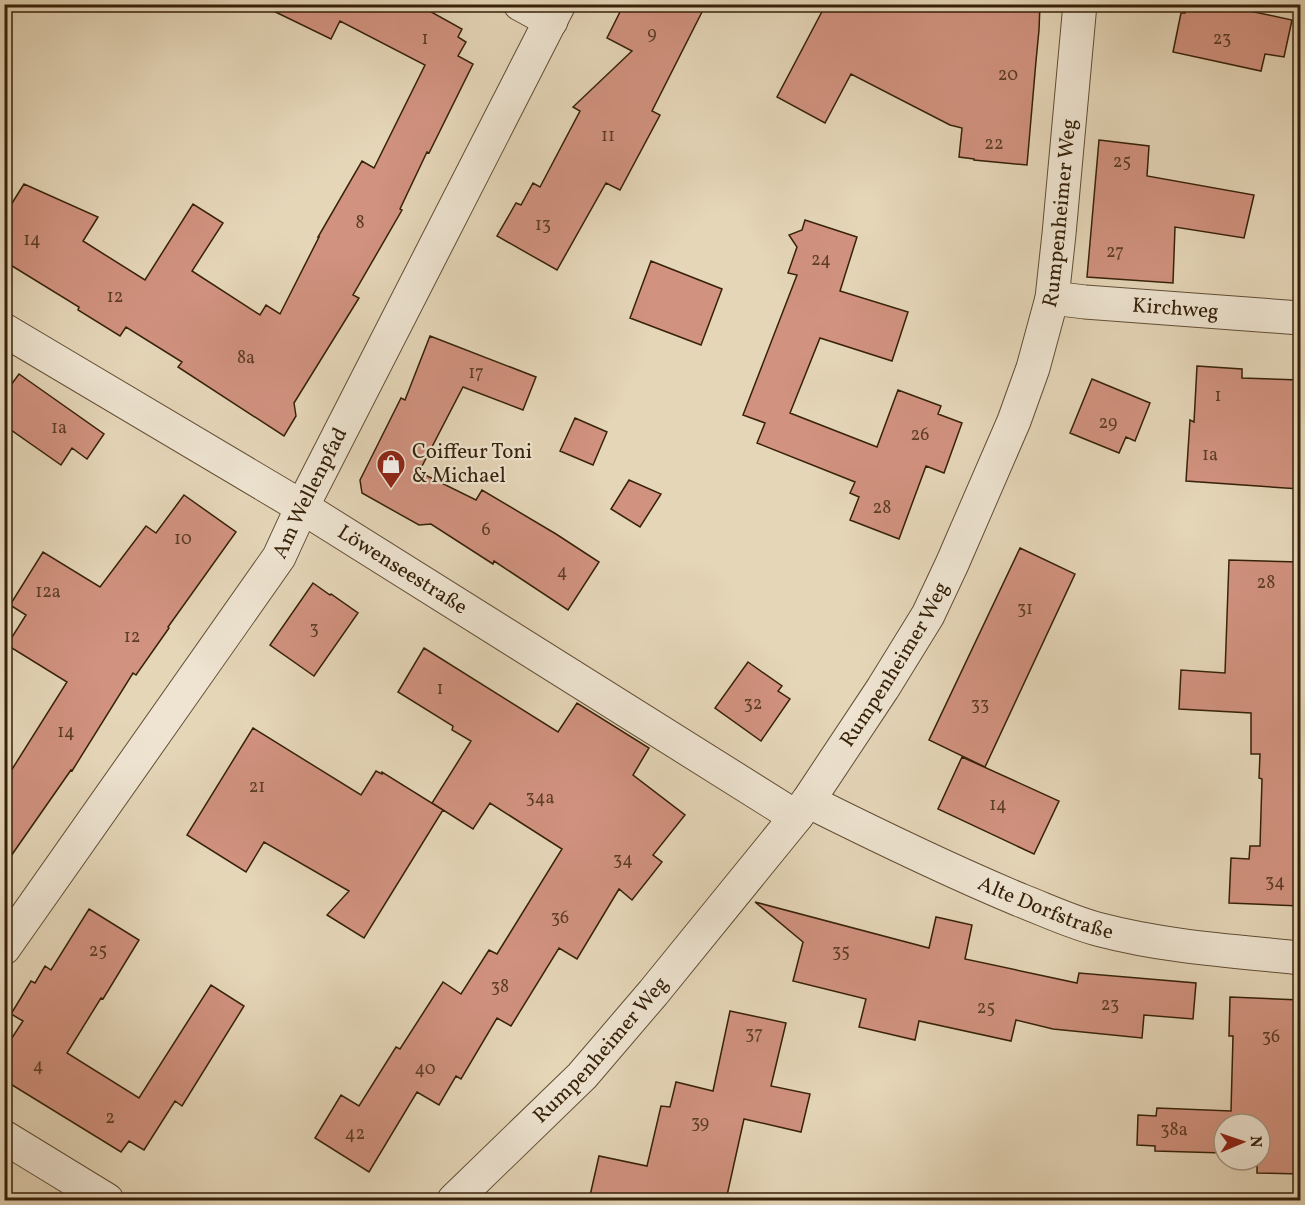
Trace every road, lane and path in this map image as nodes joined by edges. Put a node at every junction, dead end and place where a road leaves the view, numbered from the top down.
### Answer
1 (520, 4) edge
2 (1080, 4) edge
3 (555, 13) edge
4 (1052, 298) junction
5 (1300, 318) edge
6 (4, 330) edge
7 (302, 507) junction
8 (802, 809) junction
9 (4, 948) edge
10 (1300, 958) edge
11 (4, 1137) edge
12 (107, 1200) edge
13 (457, 1200) edge

1 - 3 street
2 - 4 street, Rumpenheimer Weg
3 - 7 street, Am Wellenpfad
4 - 5 street, Kirchweg
4 - 8 street, Rumpenheimer Weg
6 - 7 street, Löwenseestraße
7 - 8 street, Löwenseestraße
7 - 9 street, Am Wellenpfad
8 - 10 street, Alte Dorfstraße
8 - 13 street, Rumpenheimer Weg
11 - 12 street

